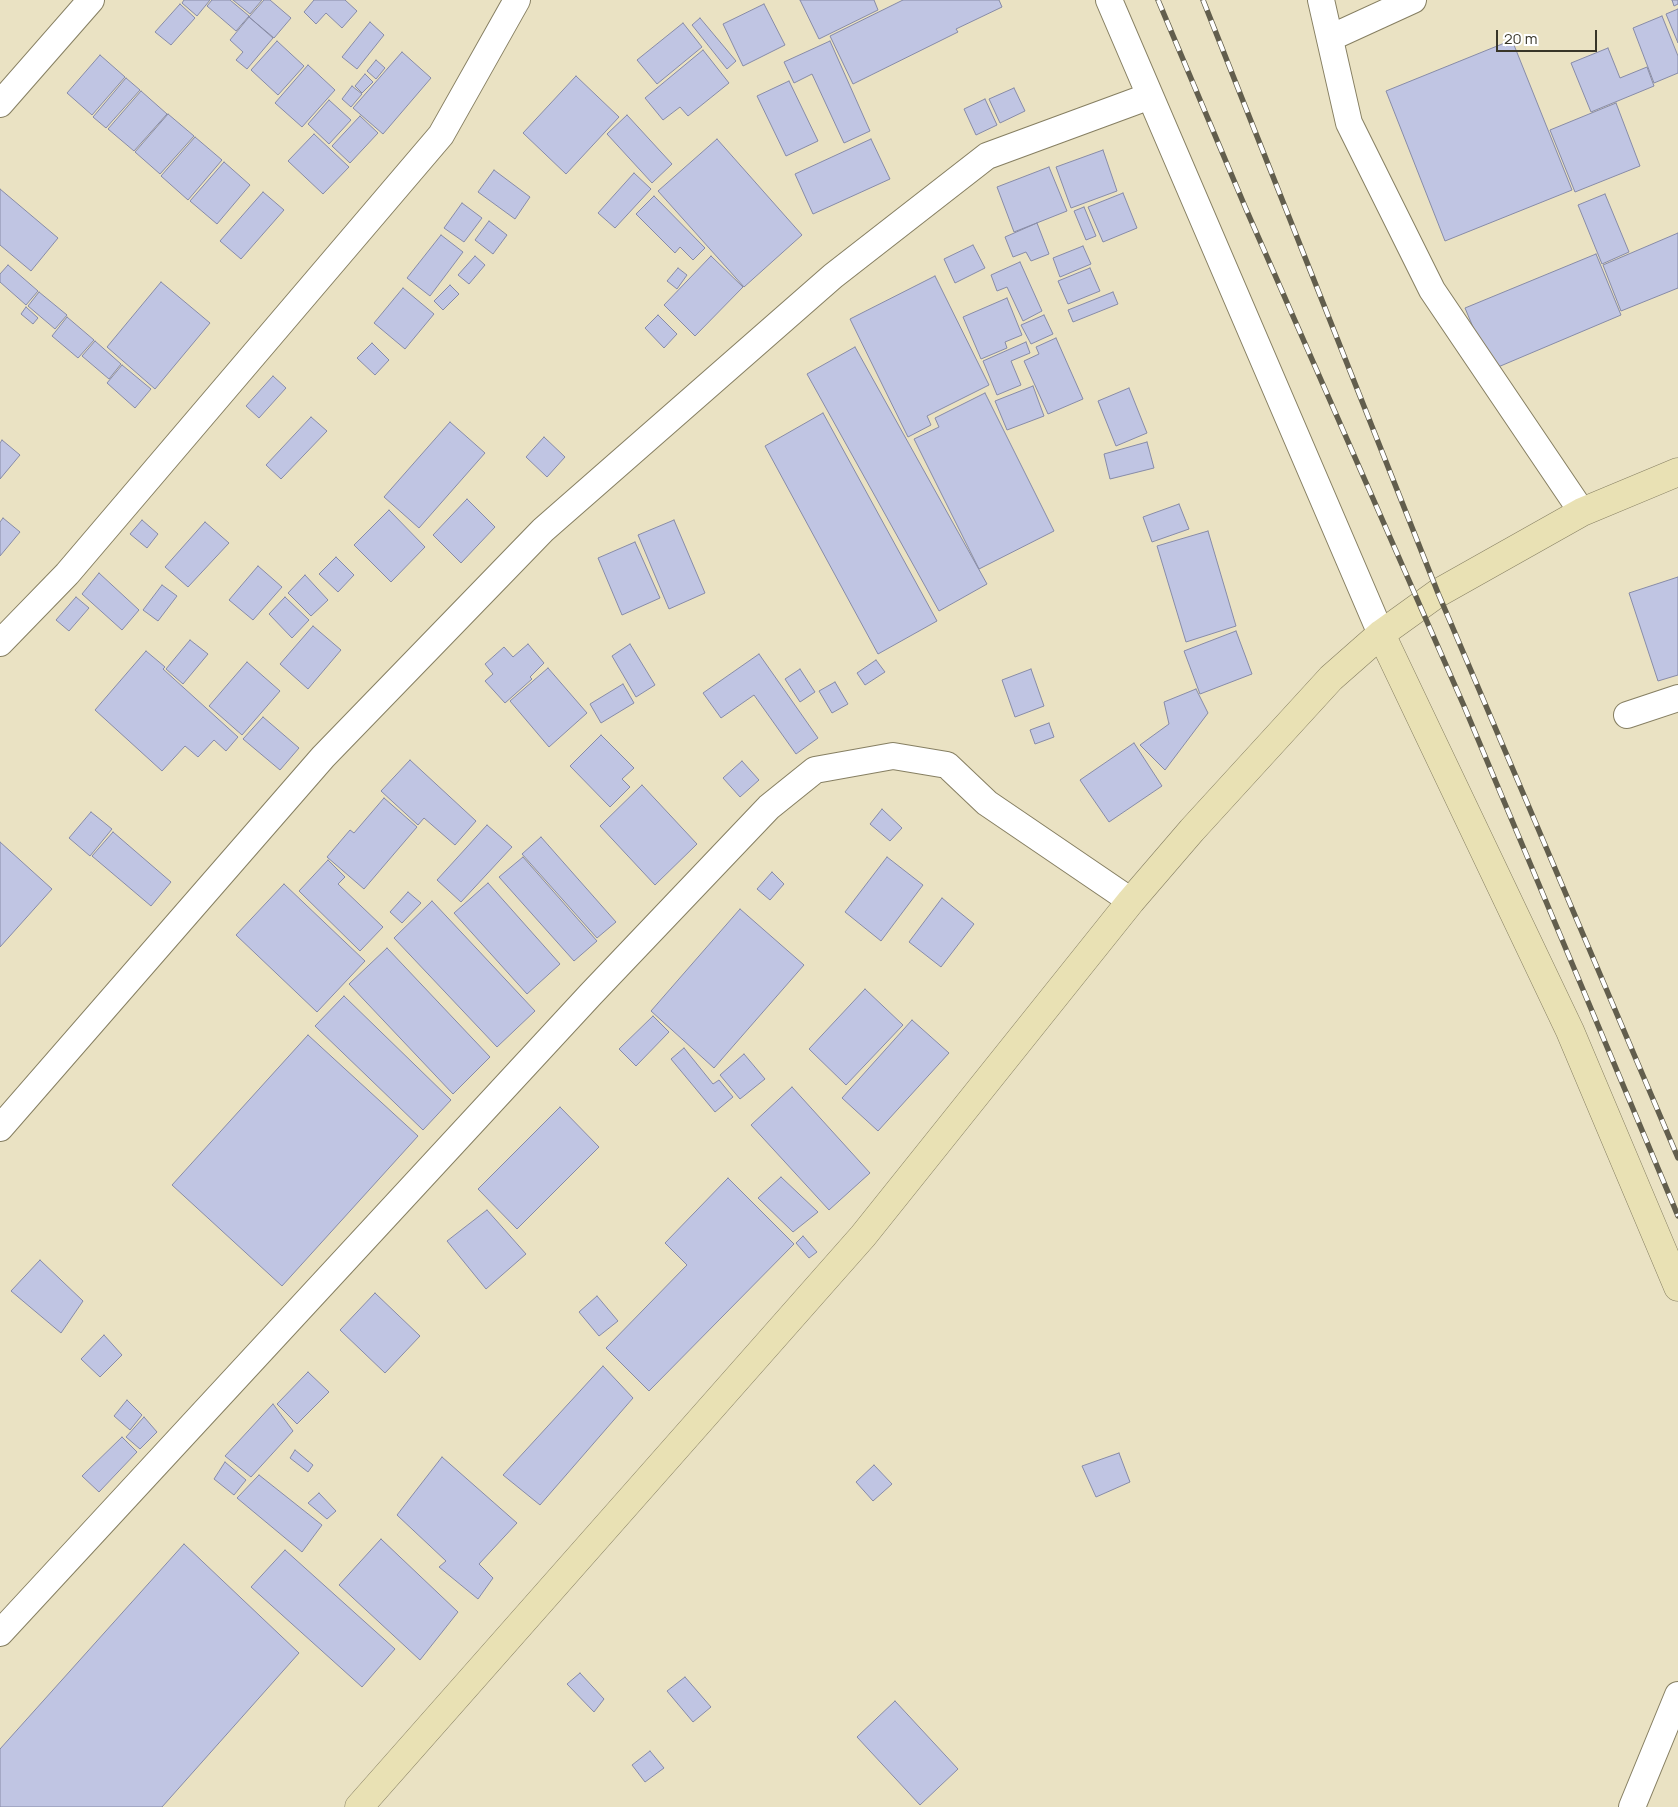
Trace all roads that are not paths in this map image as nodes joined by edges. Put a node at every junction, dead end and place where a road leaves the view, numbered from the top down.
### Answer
1 (91, 0) edge
2 (517, 0) edge
3 (1109, 0) edge
4 (1321, 0) edge
5 (1413, 0) edge
6 (1330, 38) junction
7 (1150, 96) junction
8 (0, 104) edge
9 (1678, 472) edge
10 (1582, 512) junction
11 (1381, 634) junction
12 (0, 643) edge
13 (1678, 698) edge
14 (1627, 715) dead end
15 (1130, 901) junction
16 (0, 1128) edge
17 (1678, 1287) edge
18 (0, 1633) edge
19 (1678, 1694) edge
20 (359, 1807) edge
21 (1632, 1807) edge

1 - 8 street
2 - 12 street
3 - 7 street
4 - 6 street
5 - 6 street
6 - 10 street
7 - 11 street
7 - 16 street
9 - 10 street
10 - 11 street
11 - 15 street
11 - 17 street
13 - 14 street
15 - 18 street
15 - 20 street
19 - 21 street

